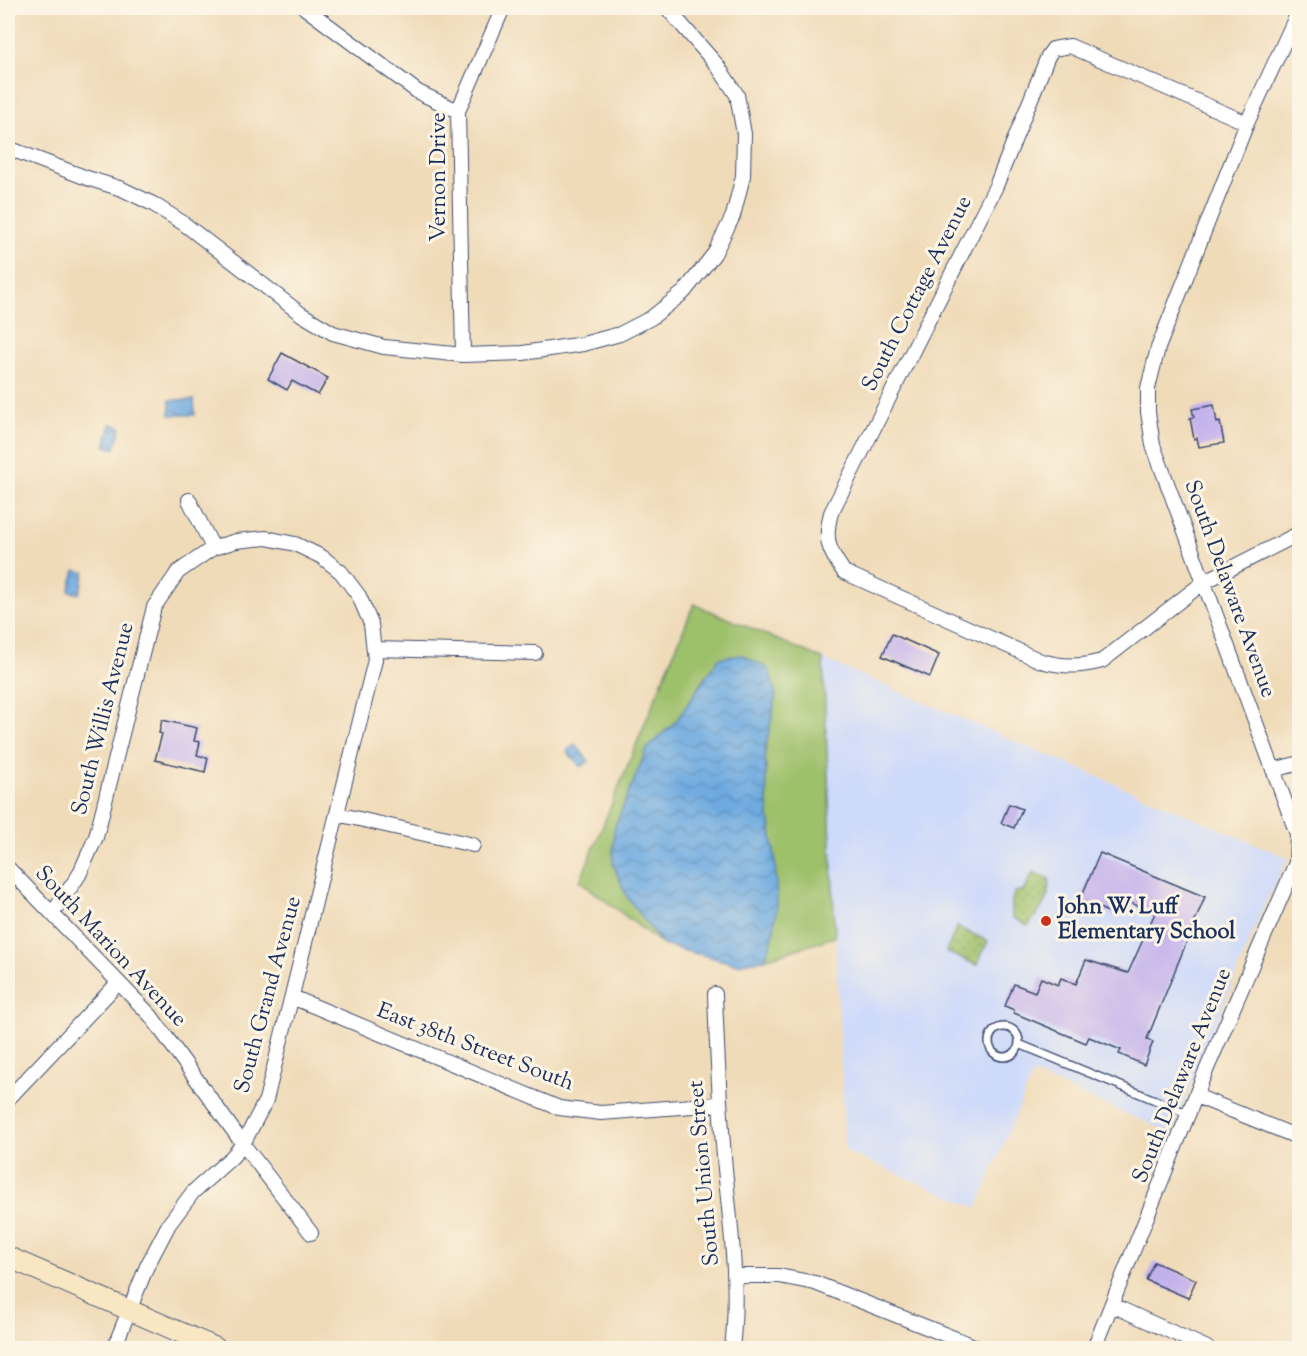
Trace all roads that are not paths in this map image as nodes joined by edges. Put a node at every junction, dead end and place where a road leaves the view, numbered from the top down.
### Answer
1 (305, 8) edge
2 (503, 8) edge
3 (667, 8) edge
4 (1299, 8) edge
5 (458, 111) junction
6 (1247, 123) junction
7 (8, 148) edge
8 (463, 355) junction
9 (189, 500) dead end
10 (1299, 533) edge
11 (213, 548) junction
12 (1204, 582) junction
13 (375, 649) junction
14 (535, 653) dead end
15 (1299, 763) edge
16 (1273, 770) junction
17 (337, 814) junction
18 (473, 845) dead end
19 (8, 868) edge
20 (52, 914) junction
21 (118, 983) junction
22 (715, 994) dead end
23 (292, 997) junction
24 (1019, 1044) junction
25 (1196, 1096) junction
26 (8, 1100) edge
27 (719, 1104) junction
28 (1189, 1114) junction
29 (1299, 1137) edge
30 (243, 1144) junction
31 (311, 1233) dead end
32 (8, 1257) edge
33 (735, 1276) junction
34 (1112, 1305) junction
35 (130, 1310) junction
36 (114, 1348) edge
37 (216, 1348) edge
38 (732, 1348) edge
39 (979, 1348) edge
40 (1094, 1348) edge
41 (1208, 1348) edge

1 - 5 street
2 - 5 street, Vernon Drive
3 - 8 street
4 - 6 street, South Delaware Avenue
5 - 8 street, Vernon Drive
6 - 12 street, South Delaware Avenue
6 - 12 street, South Cottage Avenue
7 - 8 street
9 - 11 street
10 - 12 street
11 - 13 street, South Willis Avenue
11 - 20 street, South Willis Avenue
12 - 16 street, South Delaware Avenue
13 - 14 street
13 - 17 street, South Grand Avenue
15 - 16 street
16 - 25 street, South Delaware Avenue
17 - 18 street
17 - 23 street, South Grand Avenue
19 - 20 street, South Marion Avenue
20 - 21 street, South Marion Avenue
21 - 26 street
21 - 30 street, South Marion Avenue
22 - 27 street, South Union Street
23 - 27 street, East 38th Street South
23 - 30 street, South Grand Avenue
24 - 24 lane
24 - 28 lane
25 - 28 street, South Delaware Avenue
25 - 29 street
27 - 33 street, South Union Street
28 - 34 street, South Delaware Avenue
30 - 31 street, South Marion Avenue
30 - 35 street, South Grand Avenue
32 - 35 main road
33 - 38 street, South Union Street
33 - 39 street
34 - 40 street, South Delaware Avenue
34 - 41 street
35 - 36 street, South Grand Avenue
35 - 37 main road

